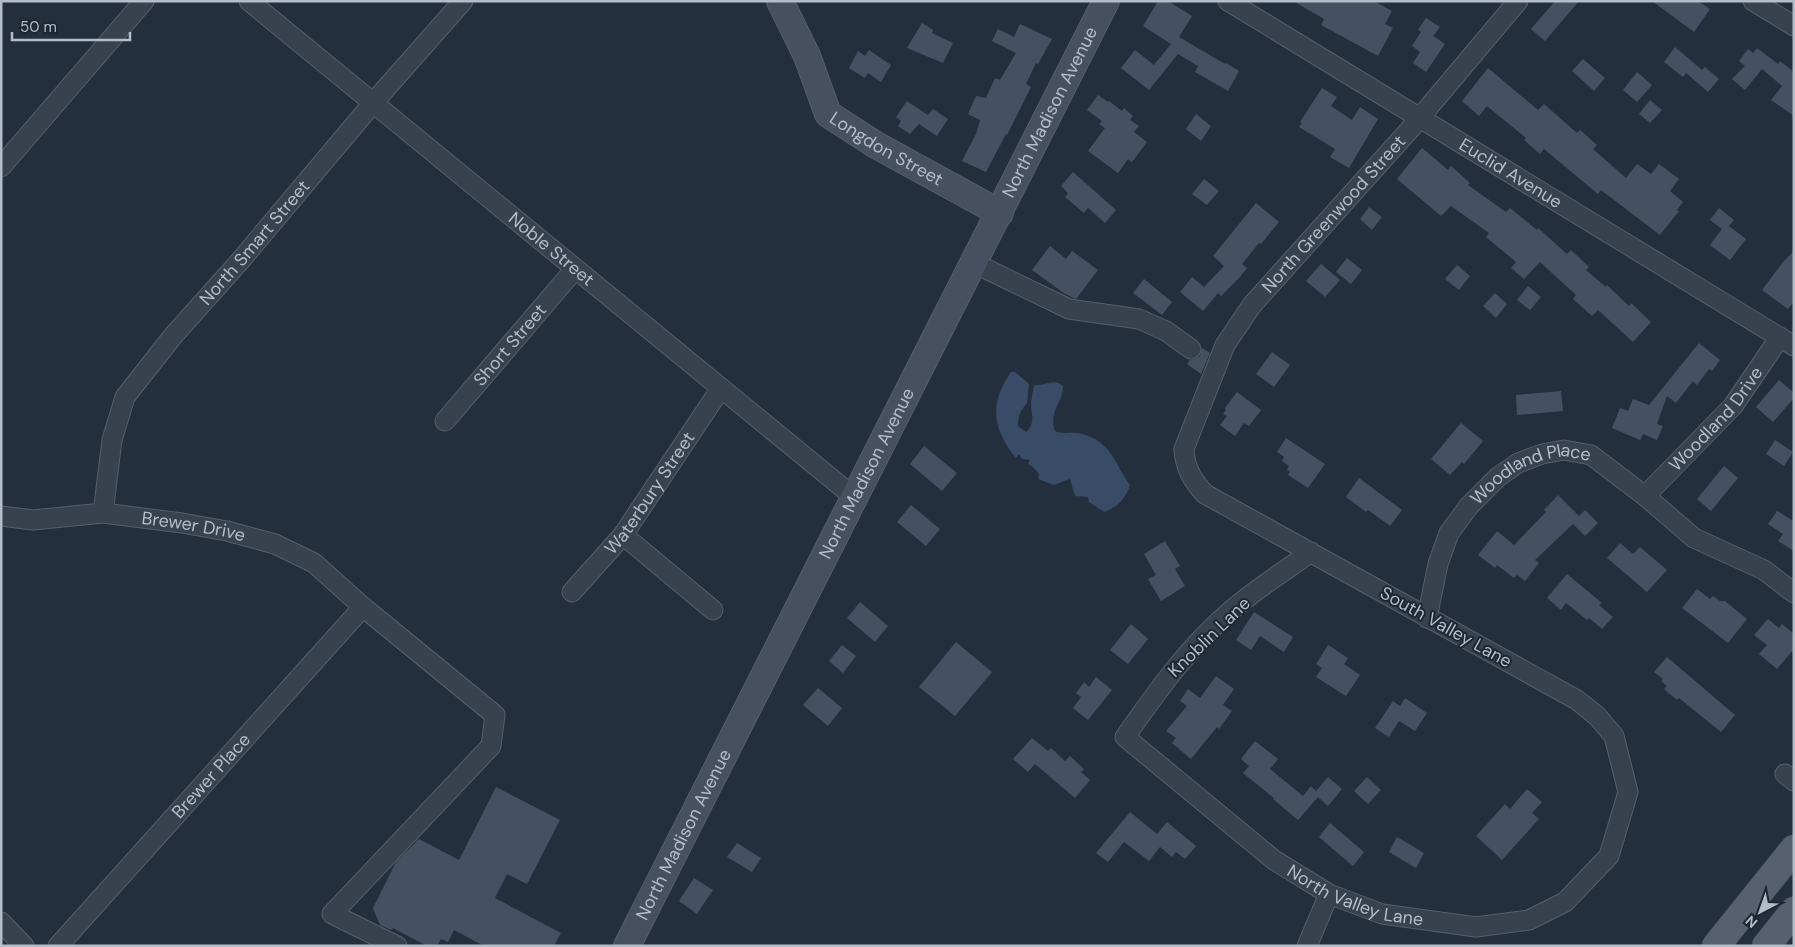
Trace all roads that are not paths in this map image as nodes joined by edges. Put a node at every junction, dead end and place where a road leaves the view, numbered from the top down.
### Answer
1 (144, 1) edge
2 (249, 1) edge
3 (463, 1) edge
4 (780, 1) edge
5 (1106, 1) edge
6 (1228, 1) edge
7 (1518, 1) edge
8 (1753, 1) edge
9 (1794, 26) edge
10 (373, 102) junction
11 (1420, 118) junction
12 (1, 167) edge
13 (1000, 213) junction
14 (974, 263) junction
15 (575, 269) junction
16 (1787, 342) edge
17 (1191, 349) dead end
18 (721, 388) junction
19 (445, 421) dead end
20 (1184, 448) joint
21 (1645, 496) junction
22 (854, 497) junction
23 (103, 513) junction
24 (1, 516) edge
25 (623, 535) junction
26 (1311, 552) junction
27 (572, 592) dead end
28 (1794, 593) edge
29 (363, 607) junction
30 (713, 610) dead end
31 (1427, 618) junction
32 (1124, 737) joint
33 (1794, 849) edge
34 (1609, 856) joint
35 (1329, 894) junction
36 (1794, 911) edge
37 (1, 922) edge
38 (24, 946) edge
39 (58, 946) edge
40 (397, 946) edge
41 (627, 946) edge
42 (1307, 946) edge
43 (1716, 946) edge
44 (1766, 946) edge

1 - 12 street
2 - 10 street, Noble Street
3 - 10 street, North Smart Street
4 - 13 main road, Longdon Street
5 - 13 main road, North Madison Avenue
6 - 11 street, Euclid Avenue
7 - 11 street, North Greenwood Street
8 - 9 street
10 - 15 street, Noble Street
10 - 23 street, North Smart Street
11 - 16 street, Euclid Avenue
11 - 20 street, North Greenwood Street
13 - 14 main road, North Madison Avenue
14 - 17 street
14 - 22 main road, North Madison Avenue
15 - 18 street, Noble Street
15 - 19 street, Short Street
16 - 21 street, Woodland Drive
18 - 22 street, Noble Street
18 - 25 street, Waterbury Street
20 - 26 street, South Valley Lane
21 - 28 street, Woodland Place
21 - 31 street, Woodland Place
22 - 41 main road, North Madison Avenue
23 - 24 street, Brewer Drive
23 - 29 street, Brewer Drive
25 - 27 street, Waterbury Street
25 - 30 street
26 - 31 street, South Valley Lane
26 - 32 street, Knoblin Lane
29 - 39 street, Brewer Place
29 - 40 street, Brewer Drive
31 - 34 street, South Valley Lane
32 - 35 street, North Valley Lane
33 - 43 main road
34 - 35 street, North Valley Lane
35 - 42 street
36 - 44 main road
37 - 38 street

